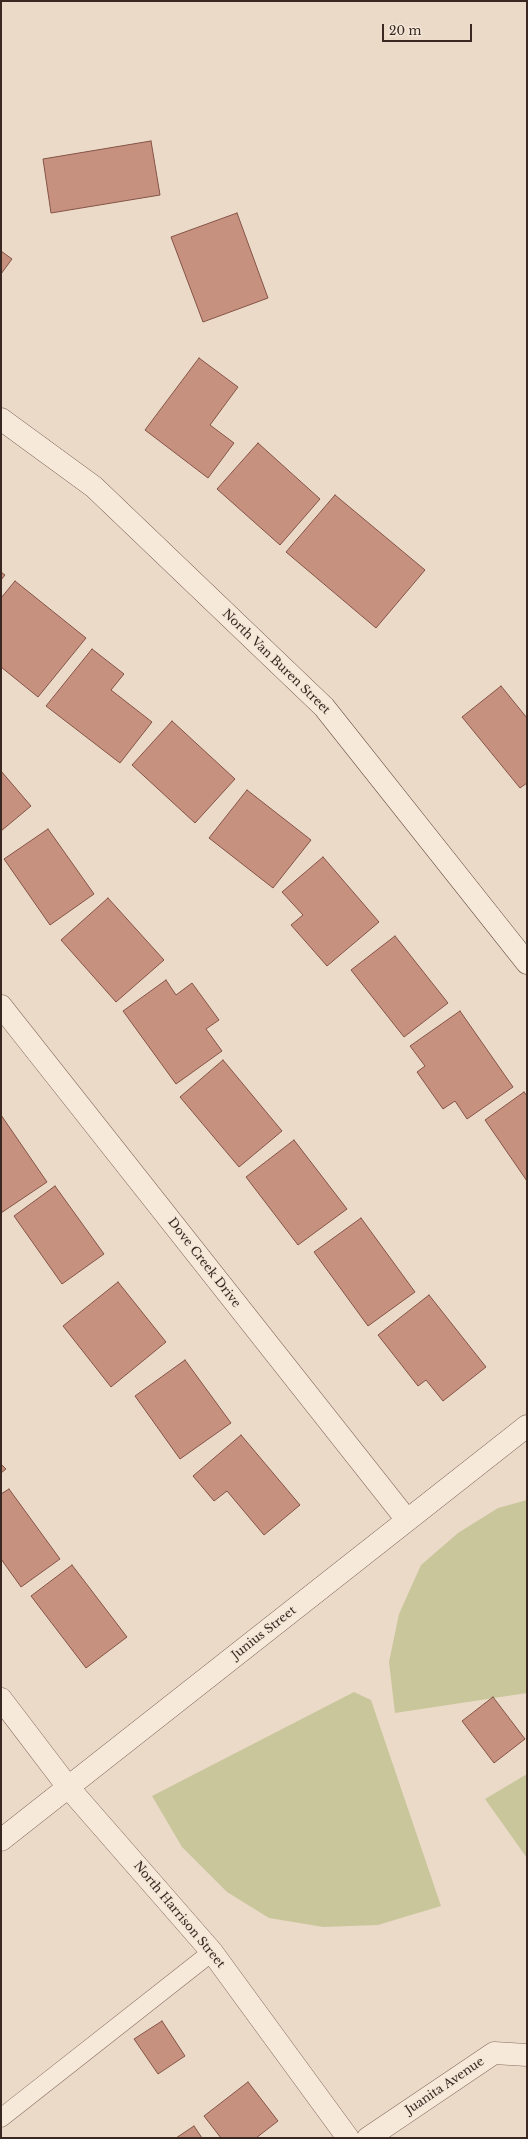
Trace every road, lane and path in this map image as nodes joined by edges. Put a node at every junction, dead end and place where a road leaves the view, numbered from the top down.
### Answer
1 (1, 419) edge
2 (527, 963) edge
3 (1, 1006) edge
4 (527, 1426) edge
5 (407, 1520) junction
6 (1, 1699) edge
7 (68, 1787) junction
8 (1, 1840) edge
9 (212, 1952) junction
10 (527, 2055) edge
11 (1, 2118) edge
12 (348, 2138) edge
13 (368, 2138) edge

1 - 2 street, North Van Buren Street
3 - 5 street, Dove Creek Drive
4 - 5 street, Junius Street
5 - 7 street, Junius Street
6 - 7 street, North Harrison Street
7 - 8 street, Junius Street
7 - 9 street, North Harrison Street
9 - 11 lane
9 - 12 street, North Harrison Street
10 - 13 street, Juanita Avenue

